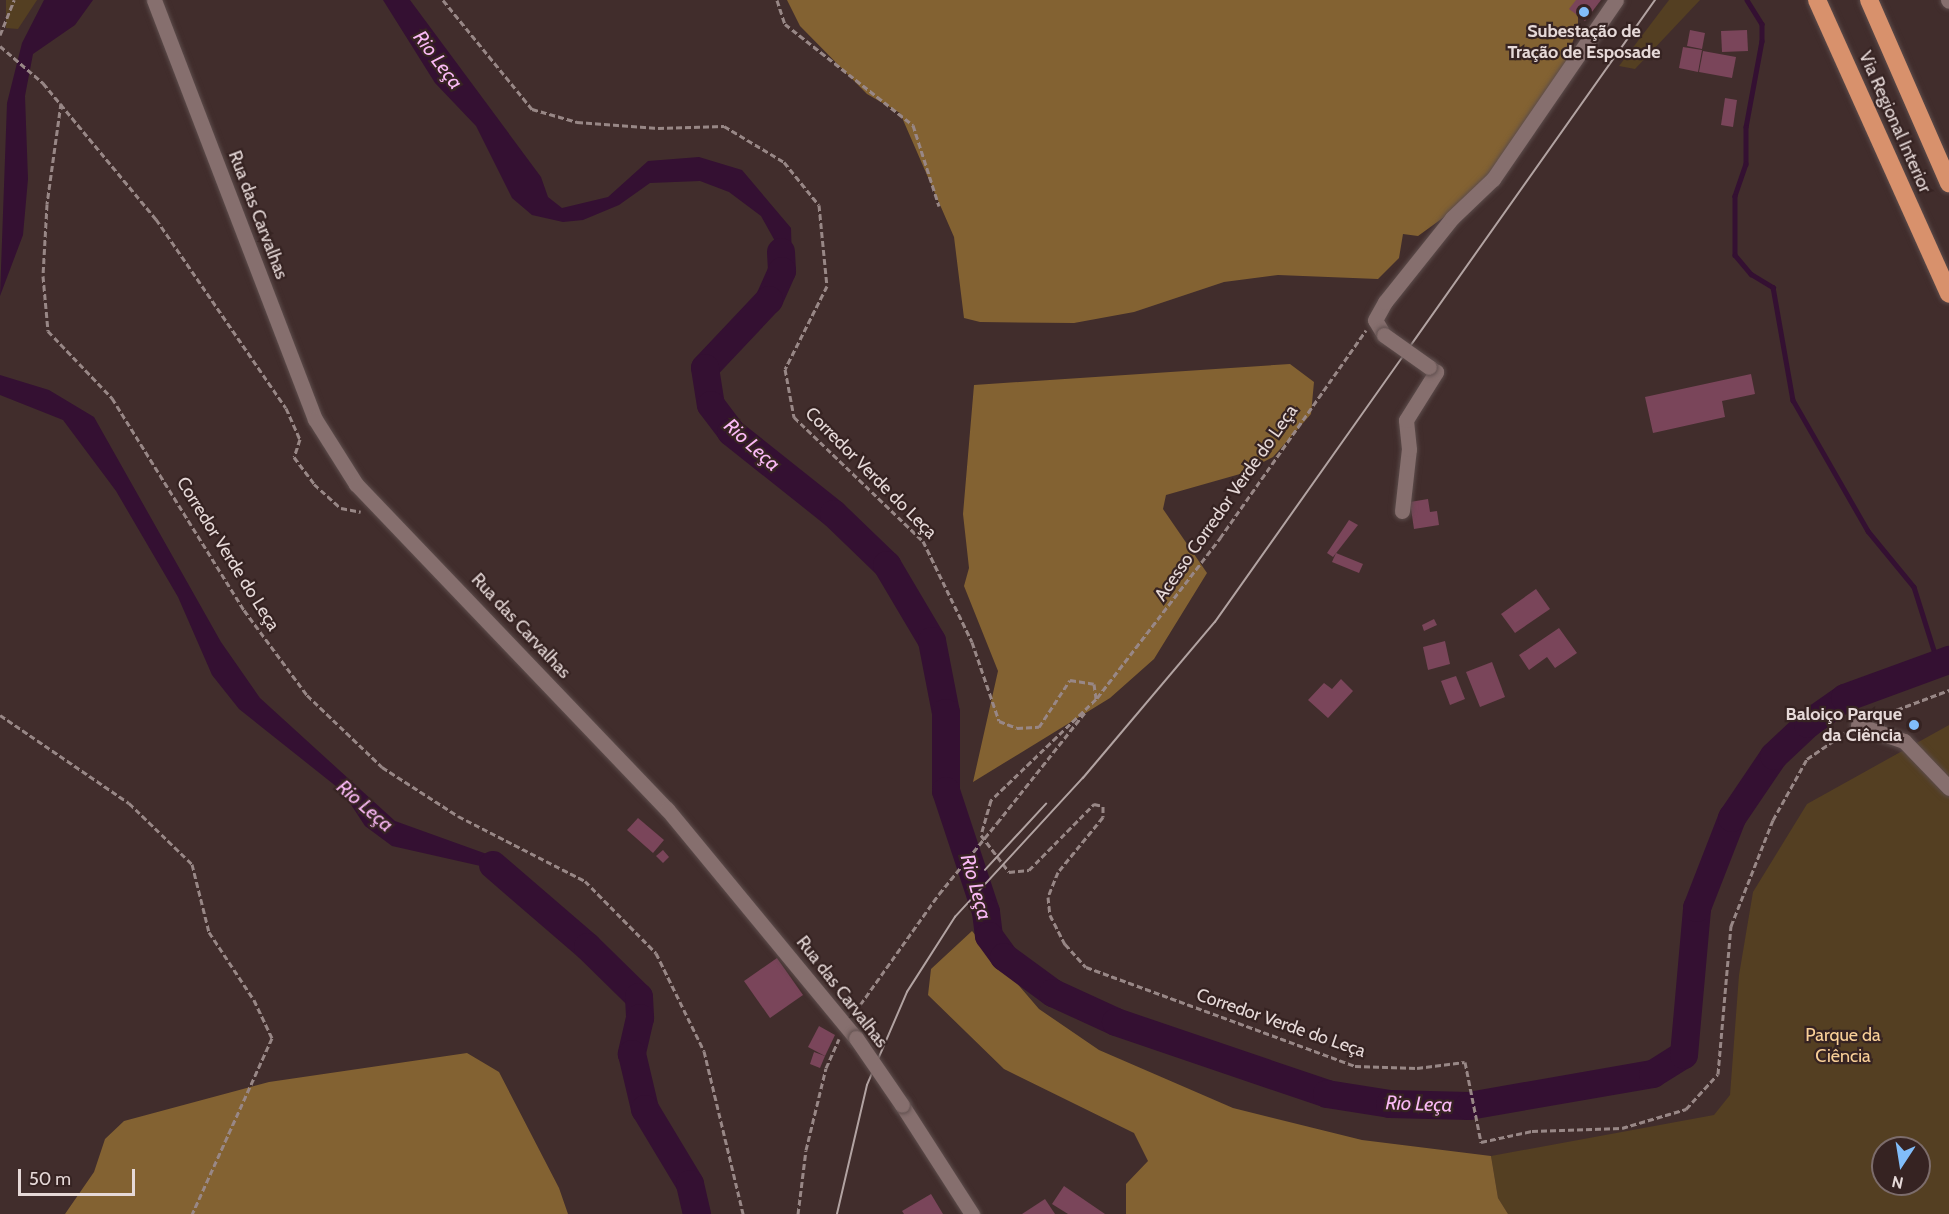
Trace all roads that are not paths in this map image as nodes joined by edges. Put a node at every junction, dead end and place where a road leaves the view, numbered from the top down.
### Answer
1 (154, 0) edge
2 (1616, 0) edge
3 (1817, 0) edge
4 (1869, 0) edge
5 (1949, 183) edge
6 (1949, 294) edge
7 (1402, 511) dead end
8 (1858, 725) road end
9 (1949, 788) edge
10 (972, 1214) edge

1 - 10 street, Rua das Carvalhas, bridge
2 - 7 street, bridge
3 - 6 highway, Via Regional Interior
4 - 5 highway, Via Regional Interior
8 - 9 street

